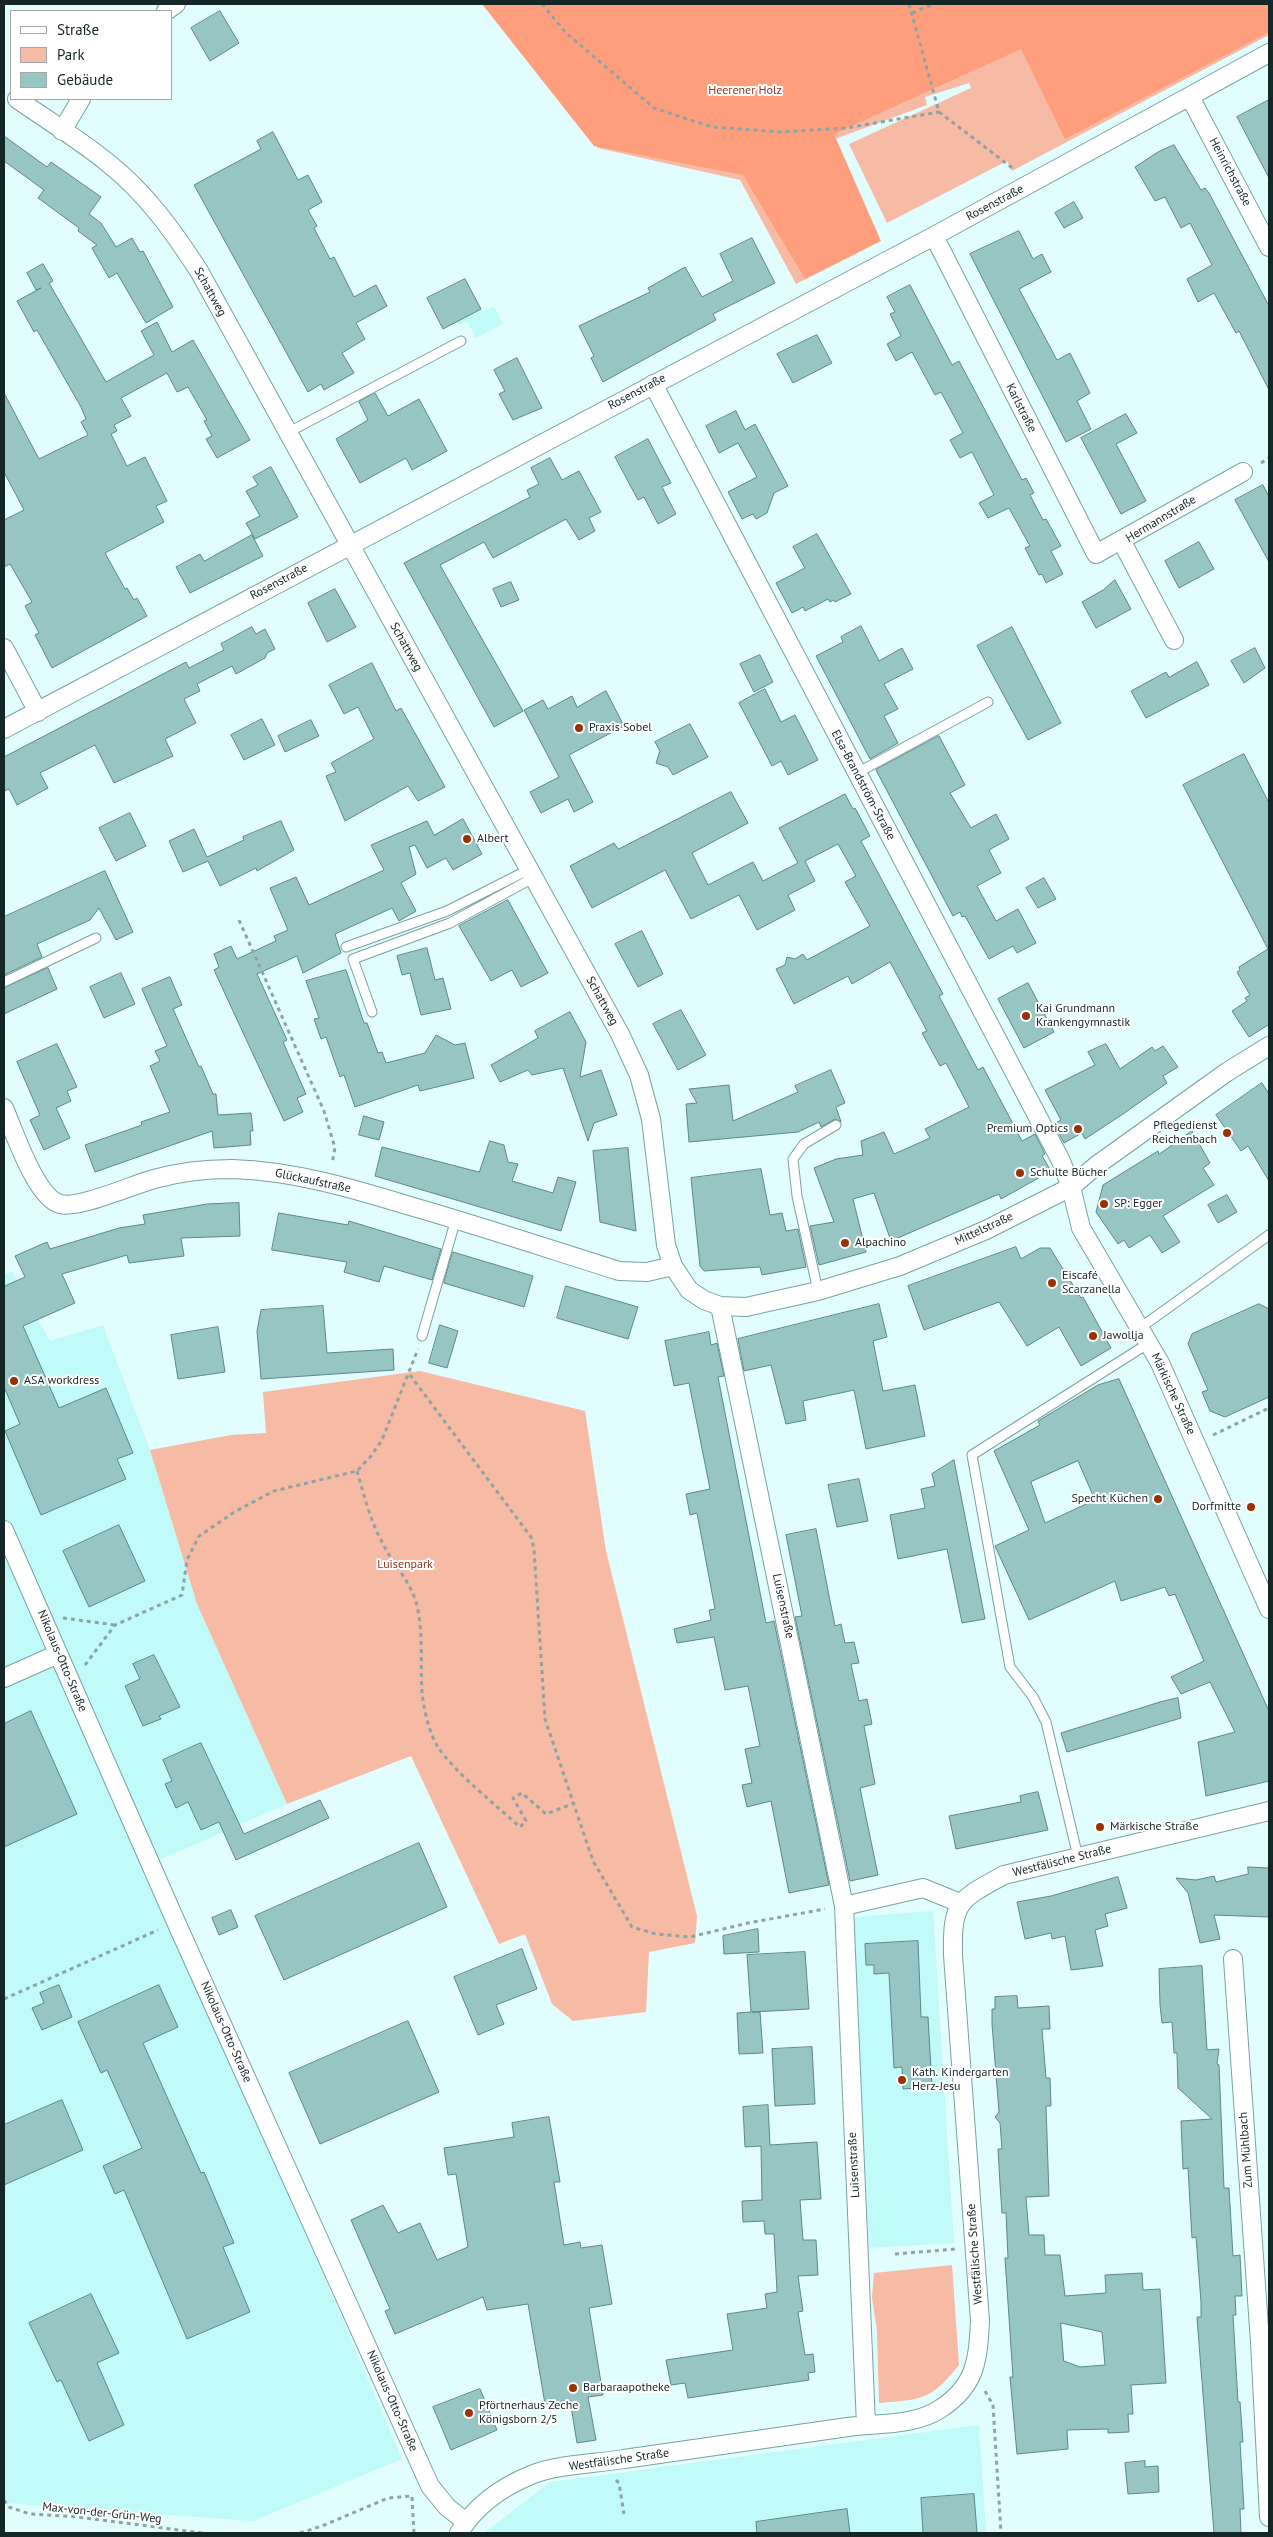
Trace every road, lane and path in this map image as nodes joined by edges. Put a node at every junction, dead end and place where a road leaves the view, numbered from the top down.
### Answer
1 (542, 4) edge
2 (909, 4) edge
3 (934, 4) edge
4 (912, 13) junction
5 (1269, 53) edge
6 (1190, 97) junction
7 (18, 100) edge
8 (81, 100) edge
9 (939, 112) junction
10 (62, 131) junction
11 (1031, 183) junction
12 (934, 236) junction
13 (1269, 247) edge
14 (461, 341) dead end
15 (653, 384) junction
16 (288, 433) junction
17 (1243, 472) dead end
18 (1121, 540) junction
19 (349, 545) junction
20 (1174, 640) dead end
21 (4, 648) edge
22 (988, 702) dead end
23 (38, 712) junction
24 (4, 729) edge
25 (857, 773) junction
26 (530, 874) junction
27 (239, 920) dead end
28 (96, 938) dead end
29 (346, 947) dead end
30 (4, 982) edge
31 (372, 1012) dead end
32 (1269, 1046) edge
33 (4, 1108) edge
34 (836, 1125) dead end
35 (329, 1182) junction
36 (1071, 1187) junction
37 (456, 1219) junction
38 (1269, 1235) edge
39 (673, 1266) junction
40 (818, 1291) junction
41 (720, 1306) junction
42 (1140, 1328) junction
43 (422, 1336) joint
44 (1149, 1343) junction
45 (410, 1375) junction
46 (1269, 1408) edge
47 (1195, 1443) junction
48 (357, 1471) junction
49 (4, 1530) edge
50 (1269, 1609) edge
51 (42, 1615) junction
52 (115, 1625) junction
53 (58, 1654) junction
54 (4, 1678) edge
55 (71, 1684) junction
56 (572, 1804) junction
57 (1269, 1811) edge
58 (1078, 1857) junction
59 (960, 1902) junction
60 (844, 1906) junction
61 (176, 1922) junction
62 (1233, 1958) dead end
63 (4, 1999) edge
64 (974, 2247) junction
65 (895, 2254) dead end
66 (1264, 2342) edge
67 (974, 2372) junction
68 (866, 2425) junction
69 (609, 2462) junction
70 (4, 2500) edge
71 (624, 2514) dead end
72 (1269, 2516) edge
73 (462, 2528) edge
74 (202, 2533) edge
75 (300, 2533) edge
76 (414, 2533) edge
77 (1001, 2533) edge

1 - 9 path
2 - 4 path
3 - 4 path
4 - 9 path
5 - 6 street, Rosenstraße
6 - 11 street, Rosenstraße
6 - 13 street, Heinrichstraße
7 - 10 street, Schattweg
8 - 10 street
9 - 11 path
10 - 16 street, Schattweg
11 - 12 street, Rosenstraße
12 - 15 street, Rosenstraße
12 - 18 street, Karlstraße
14 - 16 lane
15 - 19 street, Rosenstraße
15 - 25 street, Elsa-Brandström-Straße
16 - 19 street, Schattweg
17 - 18 street, Hermannstraße
18 - 20 street, Hermannstraße
19 - 23 street, Rosenstraße
19 - 26 street, Schattweg
21 - 23 street
22 - 25 lane
23 - 24 street, Rosenstraße
25 - 36 street, Elsa-Brandström-Straße
26 - 29 lane
26 - 31 lane
26 - 39 street, Schattweg
27 - 35 path
28 - 30 lane
32 - 36 street, Mittelstraße
33 - 35 street, Glückaufstraße
34 - 40 lane
35 - 37 street, Glückaufstraße
36 - 40 street, Mittelstraße
36 - 42 street, Märkische Straße
37 - 39 street, Glückaufstraße
37 - 43 lane
38 - 42 lane
39 - 41 street, Mittelstraße
40 - 41 street, Mittelstraße
41 - 60 street, Luisenstraße
42 - 44 street, Märkische Straße
43 - 45 path
44 - 47 street, Märkische Straße
44 - 58 lane
45 - 48 path
45 - 56 path
46 - 47 path, Märkische Straße
47 - 50 street, Märkische Straße
48 - 52 path
48 - 56 path
49 - 51 street, Nikolaus-Otto-Straße
51 - 52 path
51 - 53 street, Nikolaus-Otto-Straße
52 - 55 path
53 - 54 street
53 - 55 street, Nikolaus-Otto-Straße
55 - 61 street, Nikolaus-Otto-Straße
56 - 60 path
57 - 58 street, Westfälische Straße
58 - 59 street, Westfälische Straße
59 - 60 street
59 - 64 street, Westfälische Straße
60 - 68 street, Luisenstraße
61 - 63 path
61 - 73 street, Nikolaus-Otto-Straße
62 - 66 street, Zum Mühlbach
64 - 65 path
64 - 67 street, Westfälische Straße
66 - 72 street, Zum Mühlbach
67 - 68 street, Westfälische Straße
67 - 77 path
68 - 69 street, Westfälische Straße
69 - 71 path
69 - 73 street, Westfälische Straße
70 - 74 path, Max-von-der-Grün-Weg
75 - 76 path

